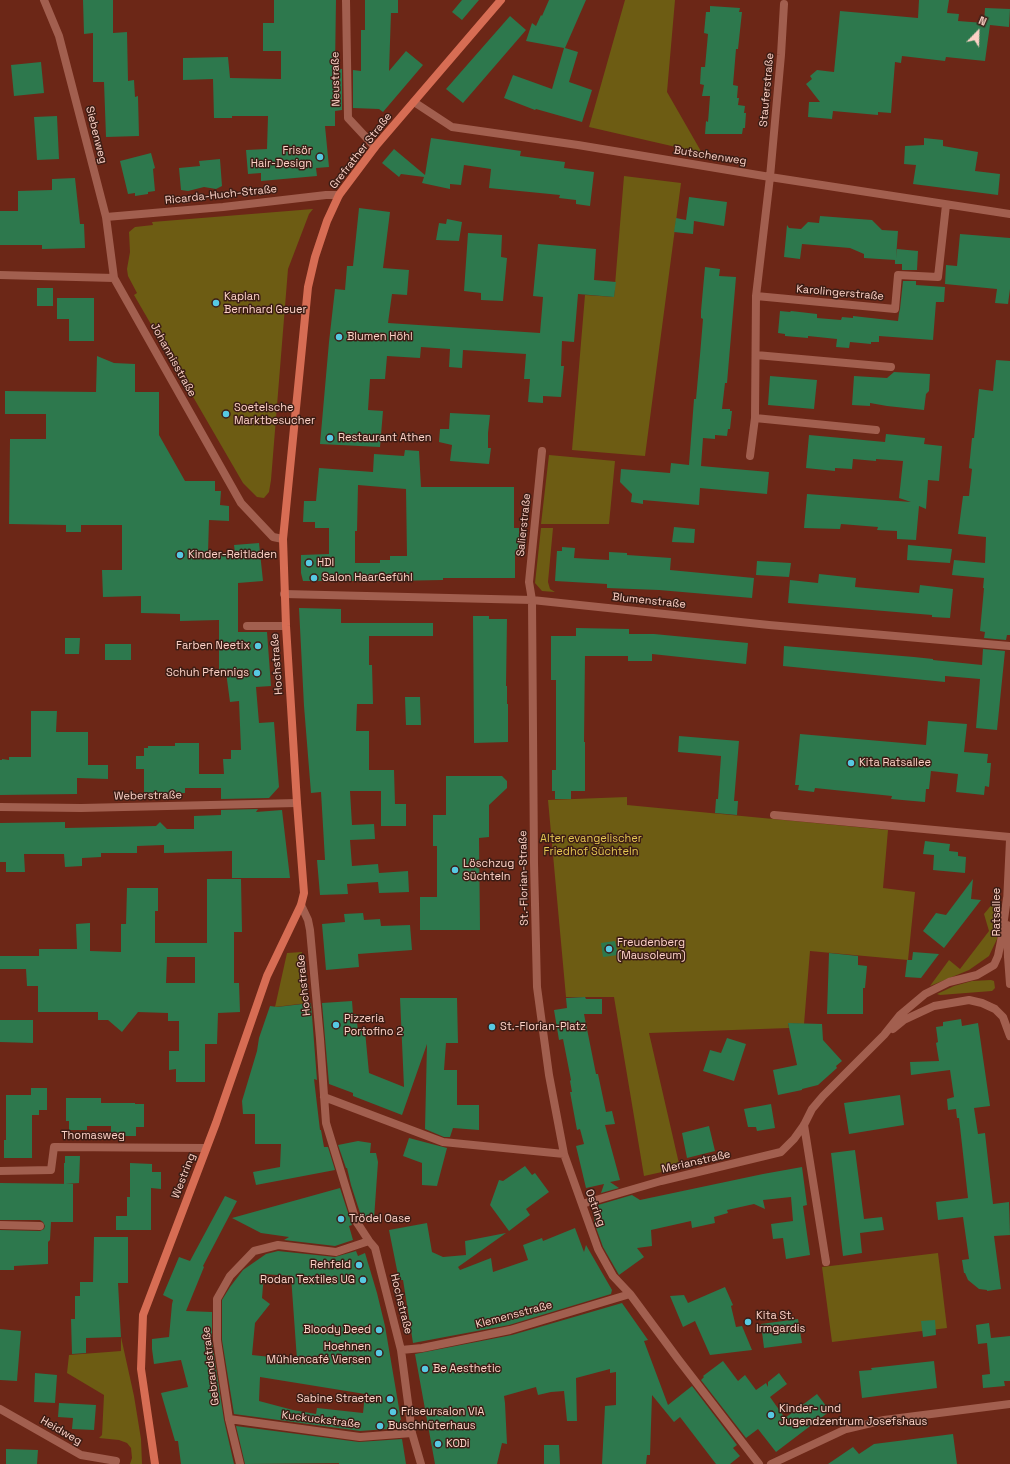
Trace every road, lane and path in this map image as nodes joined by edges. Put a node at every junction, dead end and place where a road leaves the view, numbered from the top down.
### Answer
1 (44, 0) edge
2 (346, 0) edge
3 (501, 0) edge
4 (784, 4) dead end
5 (414, 102) junction
6 (375, 147) junction
7 (770, 177) junction
8 (339, 195) junction
9 (946, 204) junction
10 (1010, 214) edge
11 (106, 217) junction
12 (0, 276) edge
13 (114, 278) junction
14 (756, 296) junction
15 (756, 355) junction
16 (891, 367) dead end
17 (755, 418) junction
18 (876, 430) dead end
19 (542, 451) dead end
20 (750, 456) dead end
21 (288, 490) joint
22 (283, 539) junction
23 (284, 594) junction
24 (532, 600) junction
25 (247, 626) dead end
26 (286, 626) junction
27 (1010, 646) edge
28 (297, 803) junction
29 (0, 807) edge
30 (774, 815) dead end
31 (1010, 839) edge
32 (1009, 876) edge
33 (1007, 898) junction
34 (301, 905) junction
35 (1010, 984) edge
36 (884, 1035) junction
37 (1010, 1036) edge
38 (324, 1097) junction
39 (804, 1125) junction
40 (206, 1148) junction
41 (564, 1154) junction
42 (0, 1171) edge
43 (582, 1204) junction
44 (0, 1225) edge
45 (40, 1226) dead end
46 (369, 1242) junction
47 (826, 1262) dead end
48 (630, 1294) junction
49 (401, 1350) junction
50 (1010, 1404) edge
51 (0, 1408) edge
52 (229, 1420) junction
53 (412, 1433) junction
54 (116, 1460) dead end
55 (155, 1464) edge
56 (240, 1464) edge
57 (421, 1464) edge
58 (760, 1464) edge
59 (771, 1464) edge

1 - 11 street, Siebenweg
2 - 6 street, Neustraße
3 - 5 main road, Grefrather Straße
4 - 7 street, Stauferstraße
5 - 6 main road, Grefrather Straße
5 - 7 street, Butschenweg
6 - 8 main road, Grefrather Straße
7 - 9 street, Butschenweg
7 - 14 street
8 - 11 street, Ricarda-Huch-Straße
8 - 21 main road, Grefrather Straße
9 - 10 street, Butschenweg
9 - 14 street, Karolingerstraße
11 - 13 street, Siebenweg
12 - 13 street
13 - 22 street, Johannisstraße
14 - 15 street
15 - 16 street
15 - 17 street
17 - 18 street
17 - 20 street
19 - 24 street, Salierstraße
21 - 22 main road, Hochstraße
22 - 23 main road, Hochstraße
23 - 24 street, Blumenstraße
23 - 26 main road, Hochstraße
24 - 27 street, Blumenstraße
24 - 41 street, St.-Florian-Straße
25 - 26 street
26 - 28 main road, Hochstraße
28 - 29 street, Weberstraße
28 - 34 main road, Hochstraße
30 - 31 street
31 - 32 street, Ratsallee
32 - 33 street, Ratsallee
33 - 35 street, Ratsallee
33 - 36 street, Merianstraße
34 - 38 street, Hochstraße
34 - 40 main road, Westring
36 - 37 street, Merianstraße
36 - 39 street, Merianstraße
38 - 41 street
38 - 46 street, Hochstraße
39 - 43 street, Merianstraße
39 - 47 street
40 - 42 street, Thomasweg
40 - 55 main road, Westring
41 - 43 street, Ostring
43 - 48 street, Ostring
44 - 45 street
46 - 49 street, Hochstraße
46 - 52 street, Gebrandstraße
48 - 49 street, Klemensstraße
48 - 58 street, Ostring
49 - 53 street, Hochstraße
50 - 59 street
51 - 54 street, Heidweg
52 - 53 street, Kuckuckstraße
52 - 56 street, Gebrandstraße
53 - 57 street, Hochstraße

